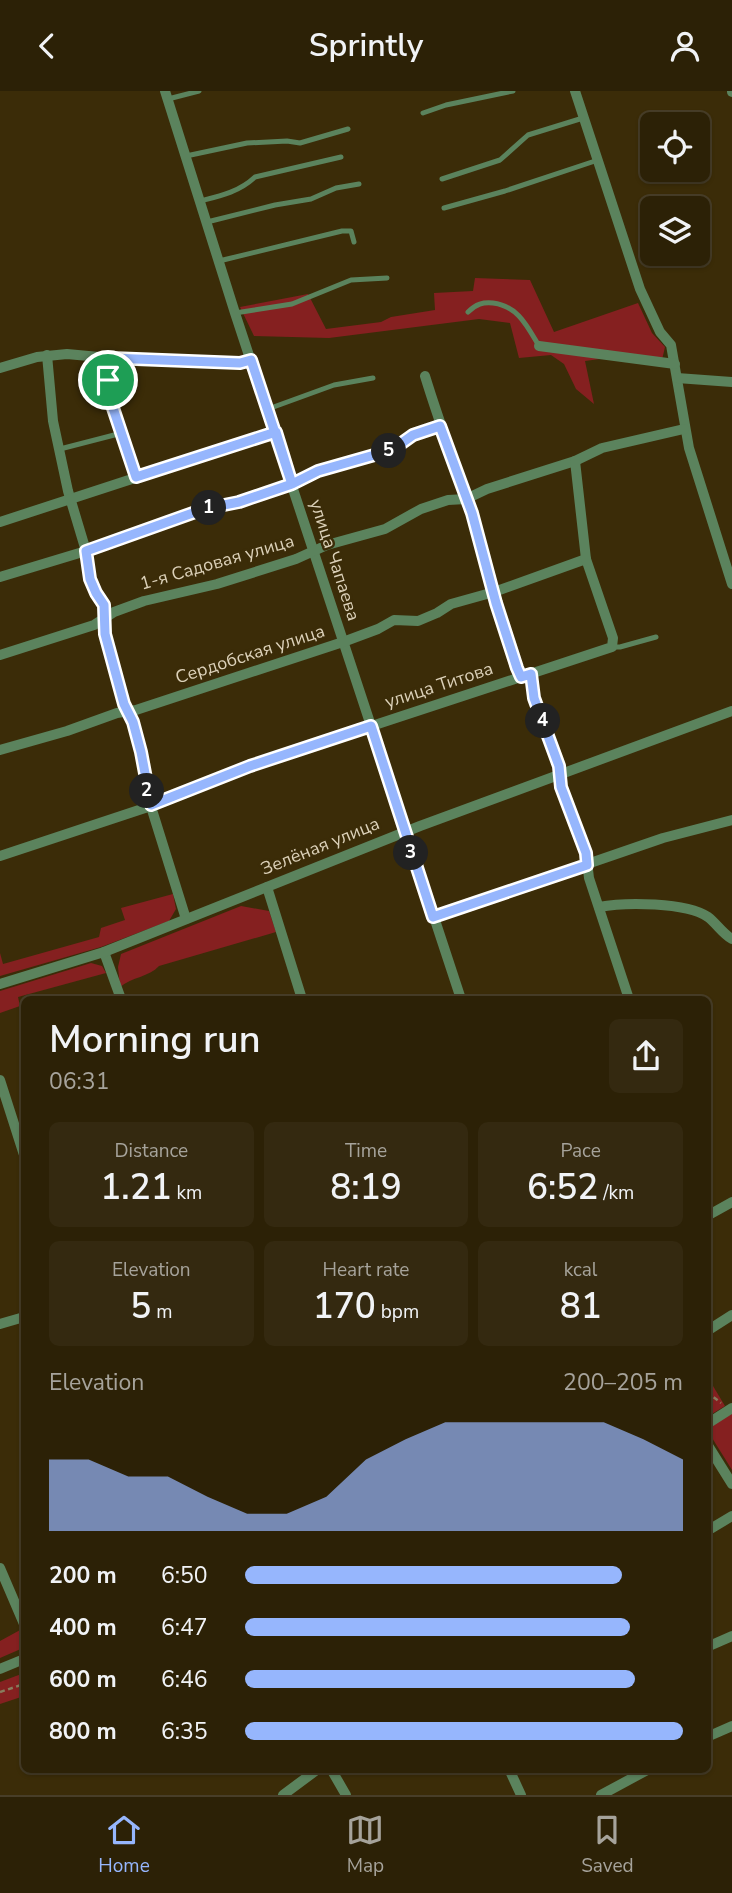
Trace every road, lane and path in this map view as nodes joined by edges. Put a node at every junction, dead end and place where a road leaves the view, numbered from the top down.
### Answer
1 (199, 91) edge
2 (513, 91) edge
3 (577, 92) edge
4 (167, 95) edge
5 (423, 113) dead end
6 (583, 118) junction
7 (348, 129) dead end
8 (186, 156) junction
9 (341, 157) dead end
10 (597, 160) junction
11 (442, 180) dead end
12 (359, 184) dead end
13 (200, 201) junction
14 (444, 208) dead end
15 (206, 222) junction
16 (354, 242) dead end
17 (219, 261) junction
18 (387, 278) dead end
19 (468, 312) dead end
20 (235, 313) junction
21 (539, 346) joint
22 (47, 355) junction
23 (110, 358) junction
24 (251, 360) junction
25 (675, 364) junction
26 (0, 368) edge
27 (425, 376) dead end
28 (373, 377) dead end
29 (677, 378) junction
30 (732, 382) edge
31 (268, 409) junction
32 (440, 426) junction
33 (684, 429) junction
34 (276, 432) junction
35 (122, 433) junction
36 (59, 449) junction
37 (575, 461) junction
38 (136, 477) junction
39 (292, 484) junction
40 (70, 499) junction
41 (466, 499) junction
42 (0, 522) edge
43 (86, 551) junction
44 (313, 552) junction
45 (586, 559) junction
46 (0, 576) edge
47 (732, 584) edge
48 (494, 592) junction
49 (105, 619) junction
50 (656, 637) dead end
51 (343, 642) junction
52 (612, 647) junction
53 (0, 655) edge
54 (526, 675) junction
55 (127, 711) junction
56 (732, 711) edge
57 (543, 720) joint
58 (371, 726) junction
59 (0, 750) edge
60 (559, 775) junction
61 (151, 805) junction
62 (732, 820) edge
63 (404, 832) junction
64 (0, 856) edge
65 (587, 865) junction
66 (267, 887) junction
67 (599, 907) junction
68 (433, 917) junction
69 (186, 919) junction
70 (732, 939) edge
71 (104, 952) junction
72 (0, 984) edge
73 (120, 996) edge
74 (301, 996) edge
75 (460, 996) edge
76 (628, 996) edge
77 (0, 1080) edge
78 (21, 1146) edge
79 (732, 1202) edge
80 (711, 1214) edge
81 (732, 1315) edge
82 (21, 1318) edge
83 (0, 1324) edge
84 (711, 1328) edge
85 (732, 1408) edge
86 (711, 1421) edge
87 (711, 1450) edge
88 (732, 1484) edge
89 (732, 1516) edge
90 (711, 1529) edge
91 (0, 1569) edge
92 (21, 1617) edge
93 (732, 1636) edge
94 (711, 1645) edge
95 (21, 1661) edge
96 (0, 1669) edge
97 (21, 1685) edge
98 (0, 1692) edge
99 (732, 1726) edge
100 (711, 1735) edge
101 (313, 1773) edge
102 (333, 1773) edge
103 (511, 1773) edge
104 (642, 1773) edge
105 (283, 1795) edge
106 (346, 1795) edge
107 (521, 1795) edge
108 (601, 1795) edge

1 - 4 lane
2 - 5 lane
3 - 6 street
4 - 8 street, улица Чапаева
6 - 10 street
6 - 11 lane
7 - 8 lane
8 - 13 street, улица Чапаева
9 - 13 lane
10 - 14 lane
10 - 25 street
12 - 15 lane
13 - 15 street, улица Чапаева
15 - 17 street, улица Чапаева
16 - 17 lane
17 - 20 street, улица Чапаева
18 - 20 lane
19 - 21 lane
20 - 24 street, улица Чапаева
21 - 25 street
22 - 23 street
22 - 26 street
22 - 36 street
23 - 24 street
23 - 35 street
24 - 31 street, улица Чапаева
25 - 29 street
27 - 32 street
28 - 31 lane
29 - 30 street
29 - 33 street
31 - 34 street, улица Чапаева
32 - 39 street
32 - 41 street
33 - 37 street, 1-я Садовая улица
33 - 47 street
34 - 38 street
34 - 39 street, улица Чапаева
35 - 36 lane
35 - 38 street
36 - 40 street
37 - 41 street, 1-я Садовая улица
37 - 45 street
38 - 40 street
39 - 43 street
39 - 44 street, улица Чапаева
40 - 42 street
40 - 43 street
41 - 44 street, 1-я Садовая улица
41 - 48 street
43 - 46 street
43 - 49 street
44 - 49 street, 1-я Садовая улица
44 - 51 street, улица Чапаева
45 - 48 street, Сердобская улица
45 - 52 street
48 - 51 street, Сердобская улица
48 - 54 street
49 - 53 street, 1-я Садовая улица
49 - 55 street
50 - 52 lane
51 - 55 street, Сердобская улица
51 - 58 street, улица Чапаева
52 - 54 street, улица Титова
54 - 57 path
54 - 58 street, улица Титова
55 - 59 street, Сердобская улица
55 - 61 street
56 - 60 street, Зелёная улица
57 - 60 street
58 - 61 street, улица Титова
58 - 63 street, улица Чапаева
60 - 63 street, Зелёная улица
60 - 65 street
61 - 64 street, улица Титова
61 - 69 street
62 - 65 street
63 - 66 street, Зелёная улица
63 - 68 street, улица Чапаева
65 - 67 street
65 - 68 street
66 - 69 street, Зелёная улица
66 - 74 street
67 - 70 street
67 - 76 street
68 - 75 street, улица Чапаева
69 - 71 street, Зелёная улица
71 - 72 street, Зелёная улица
71 - 73 street
77 - 78 street
79 - 80 street
81 - 84 street
82 - 83 street
85 - 86 street
87 - 88 street
89 - 90 street
91 - 92 street
93 - 94 street
95 - 96 street
97 - 98 path
99 - 100 street
101 - 105 street
102 - 106 street
103 - 107 street
104 - 108 street

